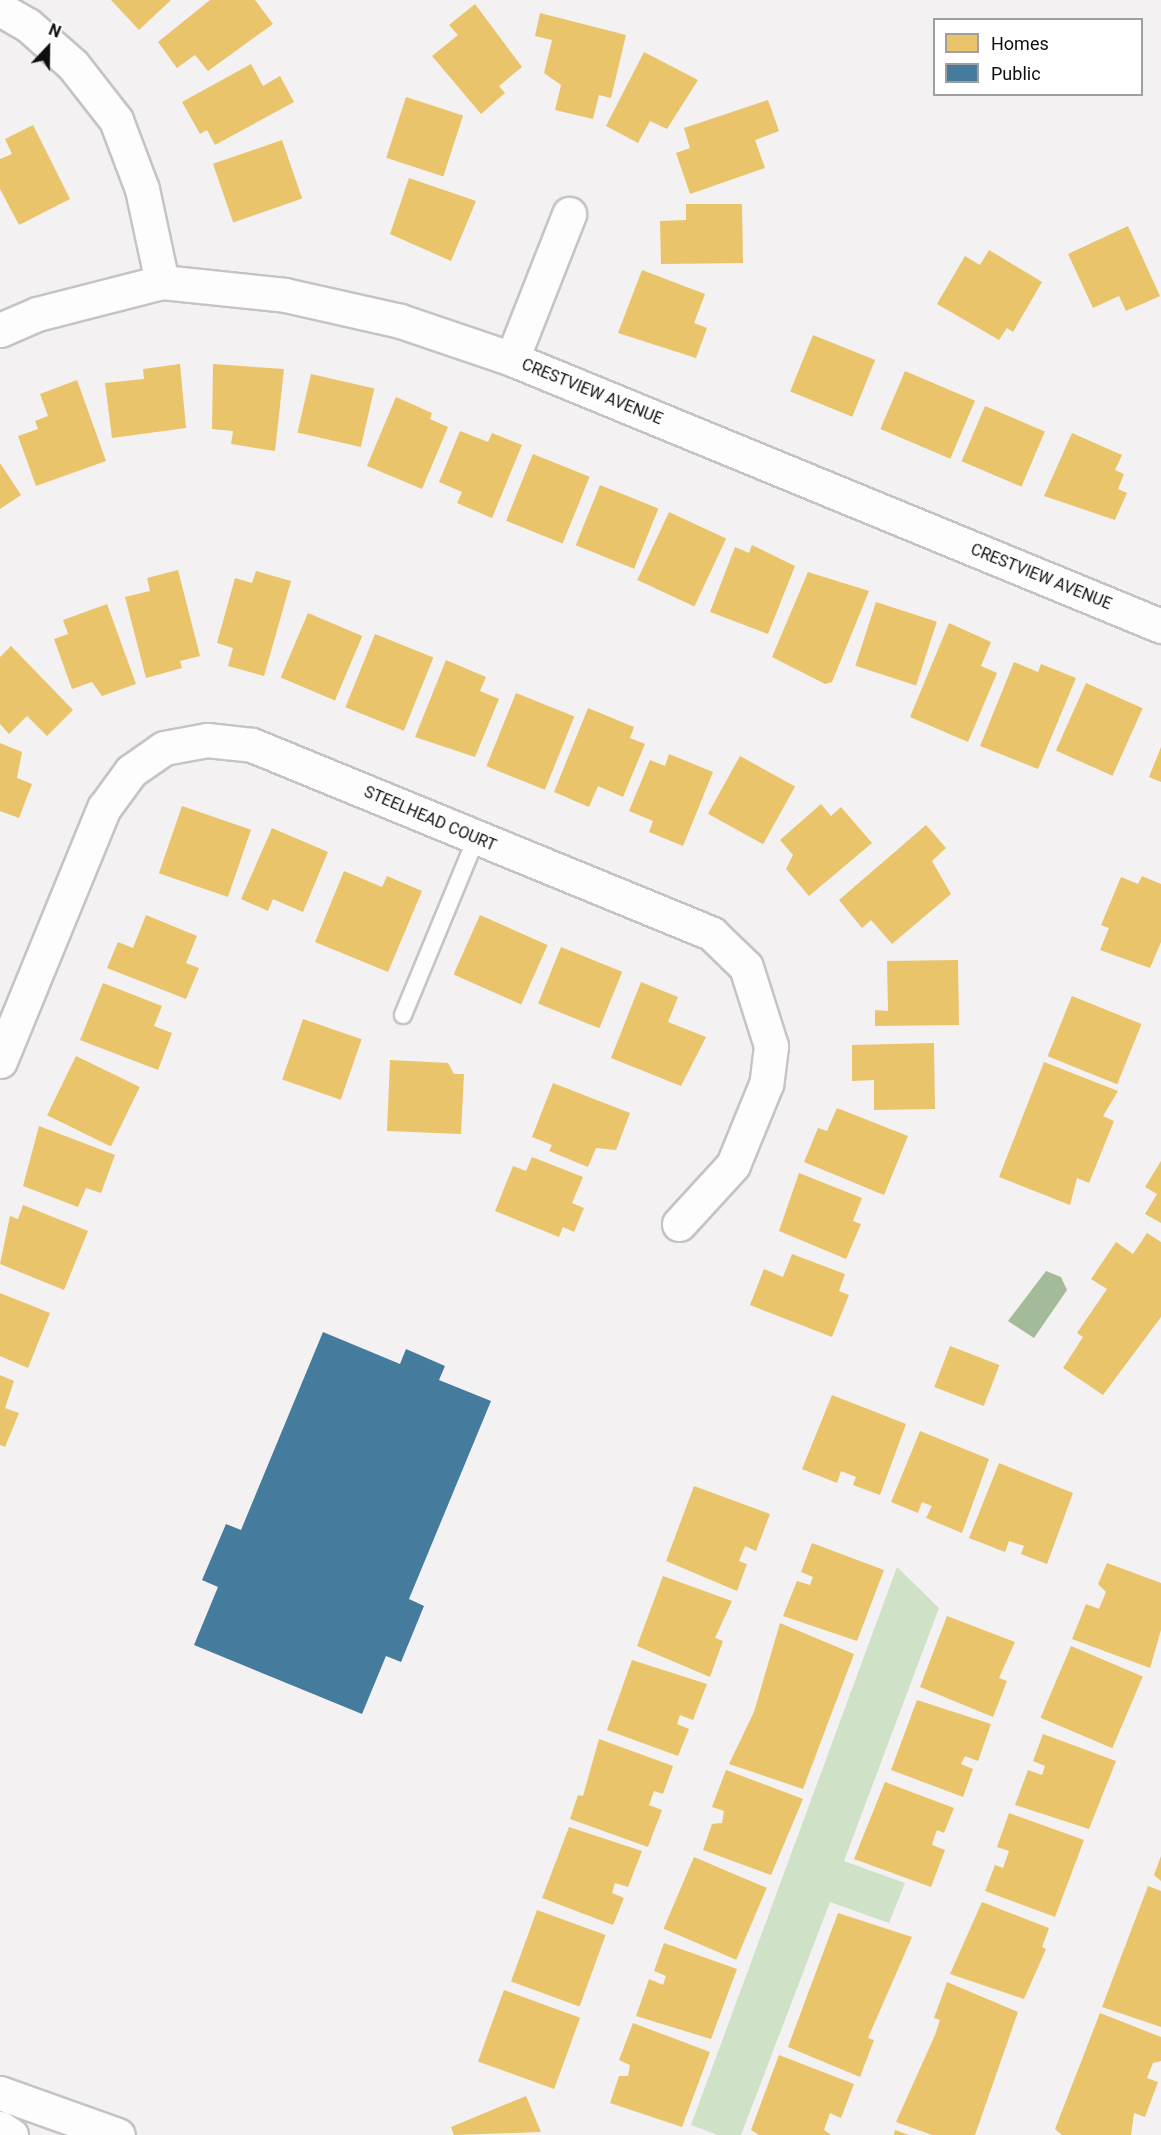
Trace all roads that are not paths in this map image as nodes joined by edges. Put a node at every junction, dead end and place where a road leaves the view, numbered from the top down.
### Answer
1 (0, 9) edge
2 (569, 214) dead end
3 (162, 282) junction
4 (0, 330) edge
5 (512, 359) junction
6 (1161, 626) edge
7 (476, 839) junction
8 (403, 1015) dead end
9 (0, 1060) edge
10 (679, 1224) dead end
11 (0, 2093) edge
12 (0, 2128) edge
13 (11, 2135) edge
14 (118, 2135) edge

1 - 3 street
2 - 5 street
3 - 4 street, CRESTVIEW AVENUE
3 - 5 street, CRESTVIEW AVENUE
5 - 6 street, CRESTVIEW AVENUE
7 - 8 lane
7 - 9 street, STEELHEAD COURT
7 - 10 street, STEELHEAD COURT
11 - 14 street
12 - 13 street

